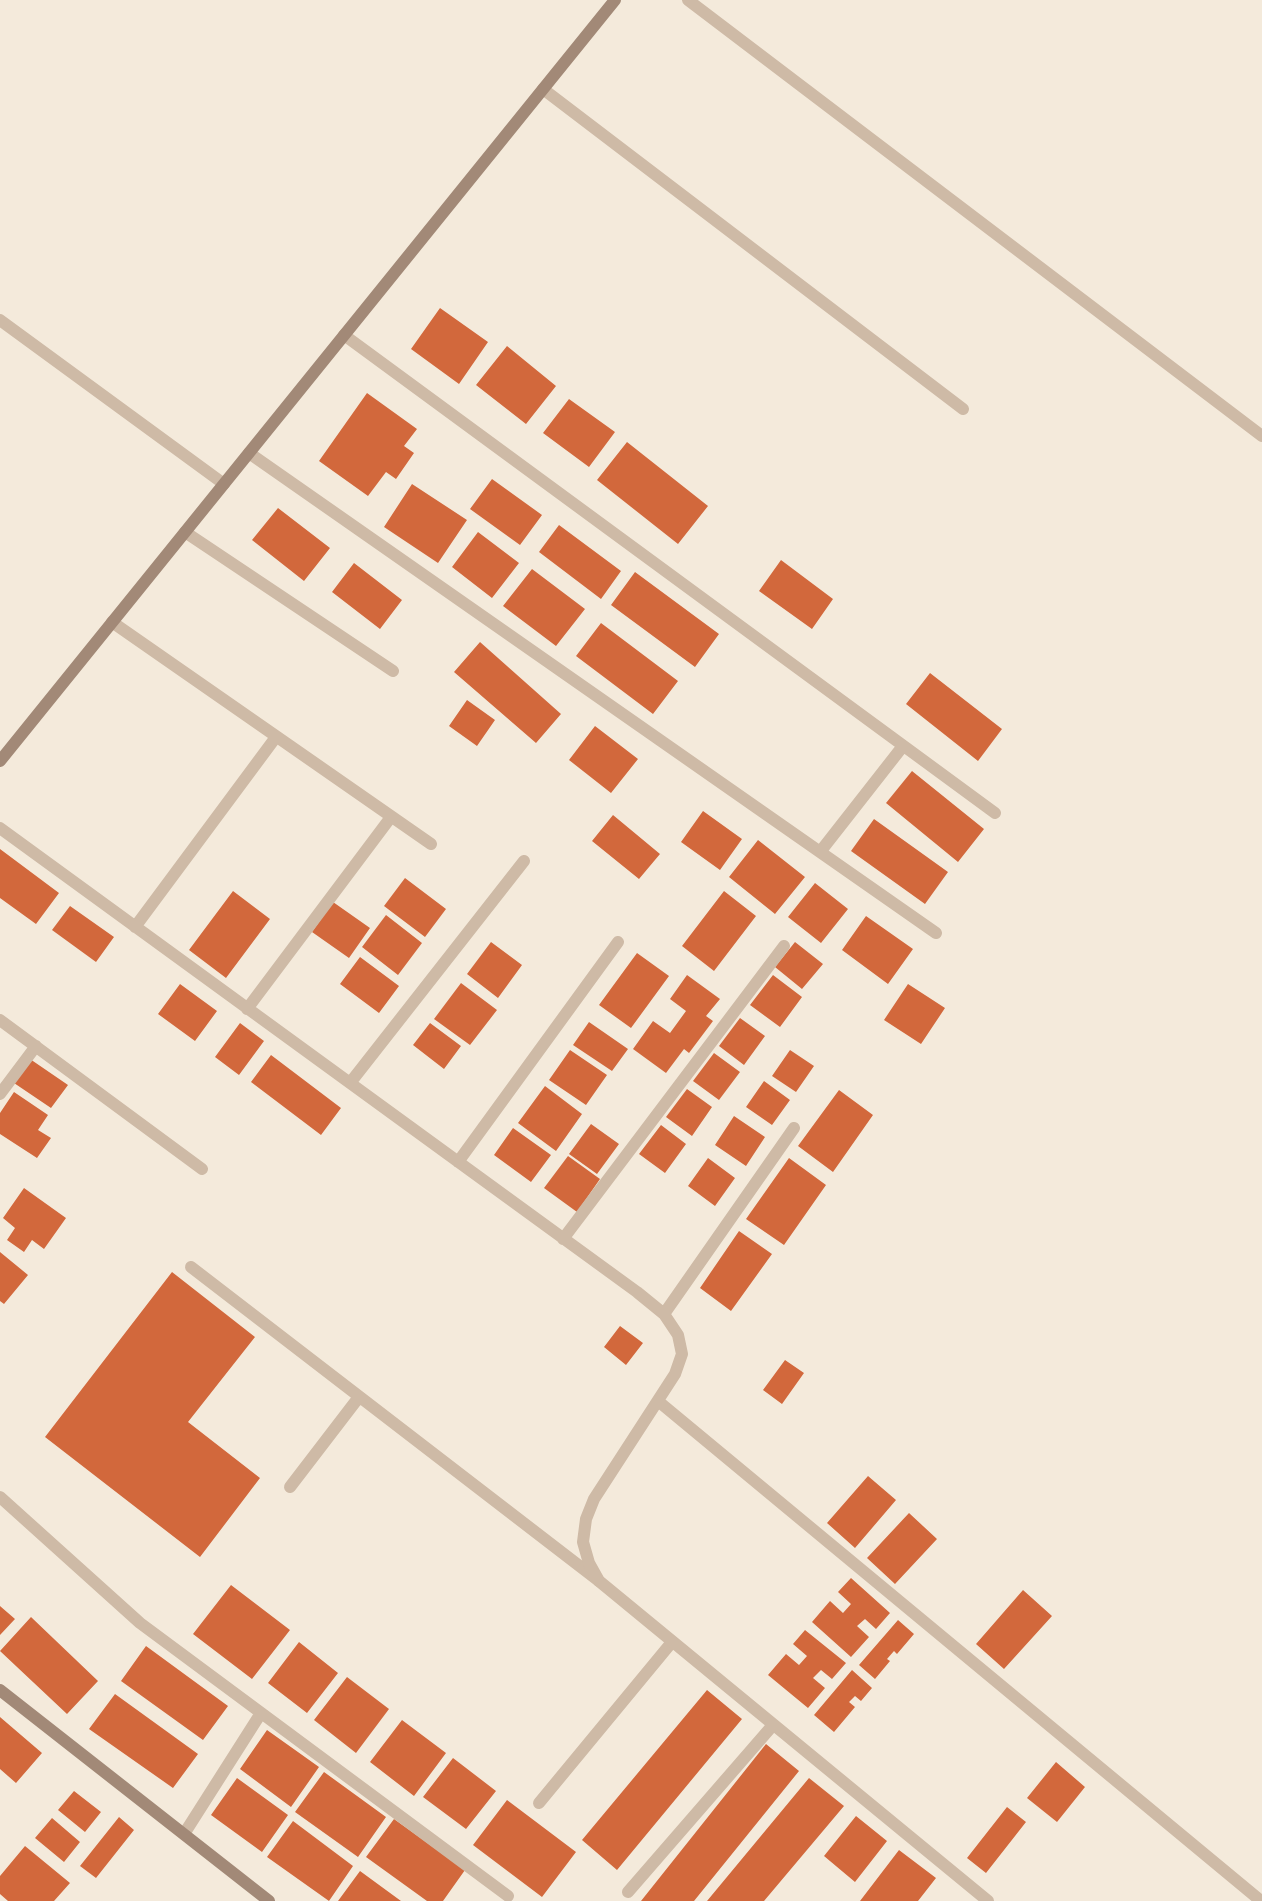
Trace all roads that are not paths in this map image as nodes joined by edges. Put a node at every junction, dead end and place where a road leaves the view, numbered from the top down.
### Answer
1 (615, 0) edge
2 (688, 0) edge
3 (544, 88) junction
4 (0, 320) edge
5 (344, 335) junction
6 (963, 409) dead end
7 (1262, 436) edge
8 (249, 453) junction
9 (224, 484) junction
10 (185, 532) junction
11 (112, 622) junction
12 (393, 671) dead end
13 (276, 737) junction
14 (903, 746) junction
15 (0, 761) edge
16 (994, 813) dead end
17 (391, 817) junction
18 (0, 828) edge
19 (431, 844) dead end
20 (820, 852) junction
21 (524, 861) dead end
22 (135, 927) junction
23 (936, 933) dead end
24 (618, 942) dead end
25 (784, 946) dead end
26 (247, 1009) junction
27 (0, 1020) edge
28 (36, 1046) junction
29 (350, 1083) junction
30 (0, 1094) edge
31 (794, 1128) dead end
32 (458, 1162) junction
33 (202, 1169) dead end
34 (563, 1239) junction
35 (192, 1267) dead end
36 (664, 1314) junction
37 (359, 1397) junction
38 (658, 1401) junction
39 (290, 1486) dead end
40 (0, 1497) edge
41 (599, 1581) junction
42 (672, 1642) junction
43 (0, 1690) edge
44 (261, 1713) junction
45 (773, 1725) junction
46 (539, 1803) dead end
47 (184, 1834) junction
48 (628, 1892) dead end
49 (508, 1896) dead end
50 (972, 1896) edge
51 (269, 1901) edge
52 (988, 1901) edge
53 (1261, 1901) edge

1 - 3 street
2 - 7 street
3 - 5 street
3 - 6 street
4 - 9 street
5 - 8 street
5 - 14 street
8 - 9 street
8 - 20 street
9 - 10 street
10 - 11 street
10 - 12 street
11 - 13 street
11 - 15 street
13 - 17 street
13 - 22 street
14 - 16 street
14 - 20 street
17 - 19 street
17 - 26 street
18 - 22 street
20 - 23 street
21 - 29 street
22 - 26 street
24 - 32 street
25 - 34 street
26 - 29 street
27 - 28 street
28 - 30 street
28 - 33 street
29 - 32 street
31 - 36 street
32 - 34 street
34 - 36 street
35 - 37 street
36 - 38 street
37 - 39 street
37 - 41 street
38 - 41 street
38 - 53 street
40 - 44 street
41 - 42 street
42 - 45 street
42 - 46 street
43 - 47 street
44 - 47 street
44 - 49 street
45 - 48 street
45 - 50 street
47 - 51 street
50 - 52 street

